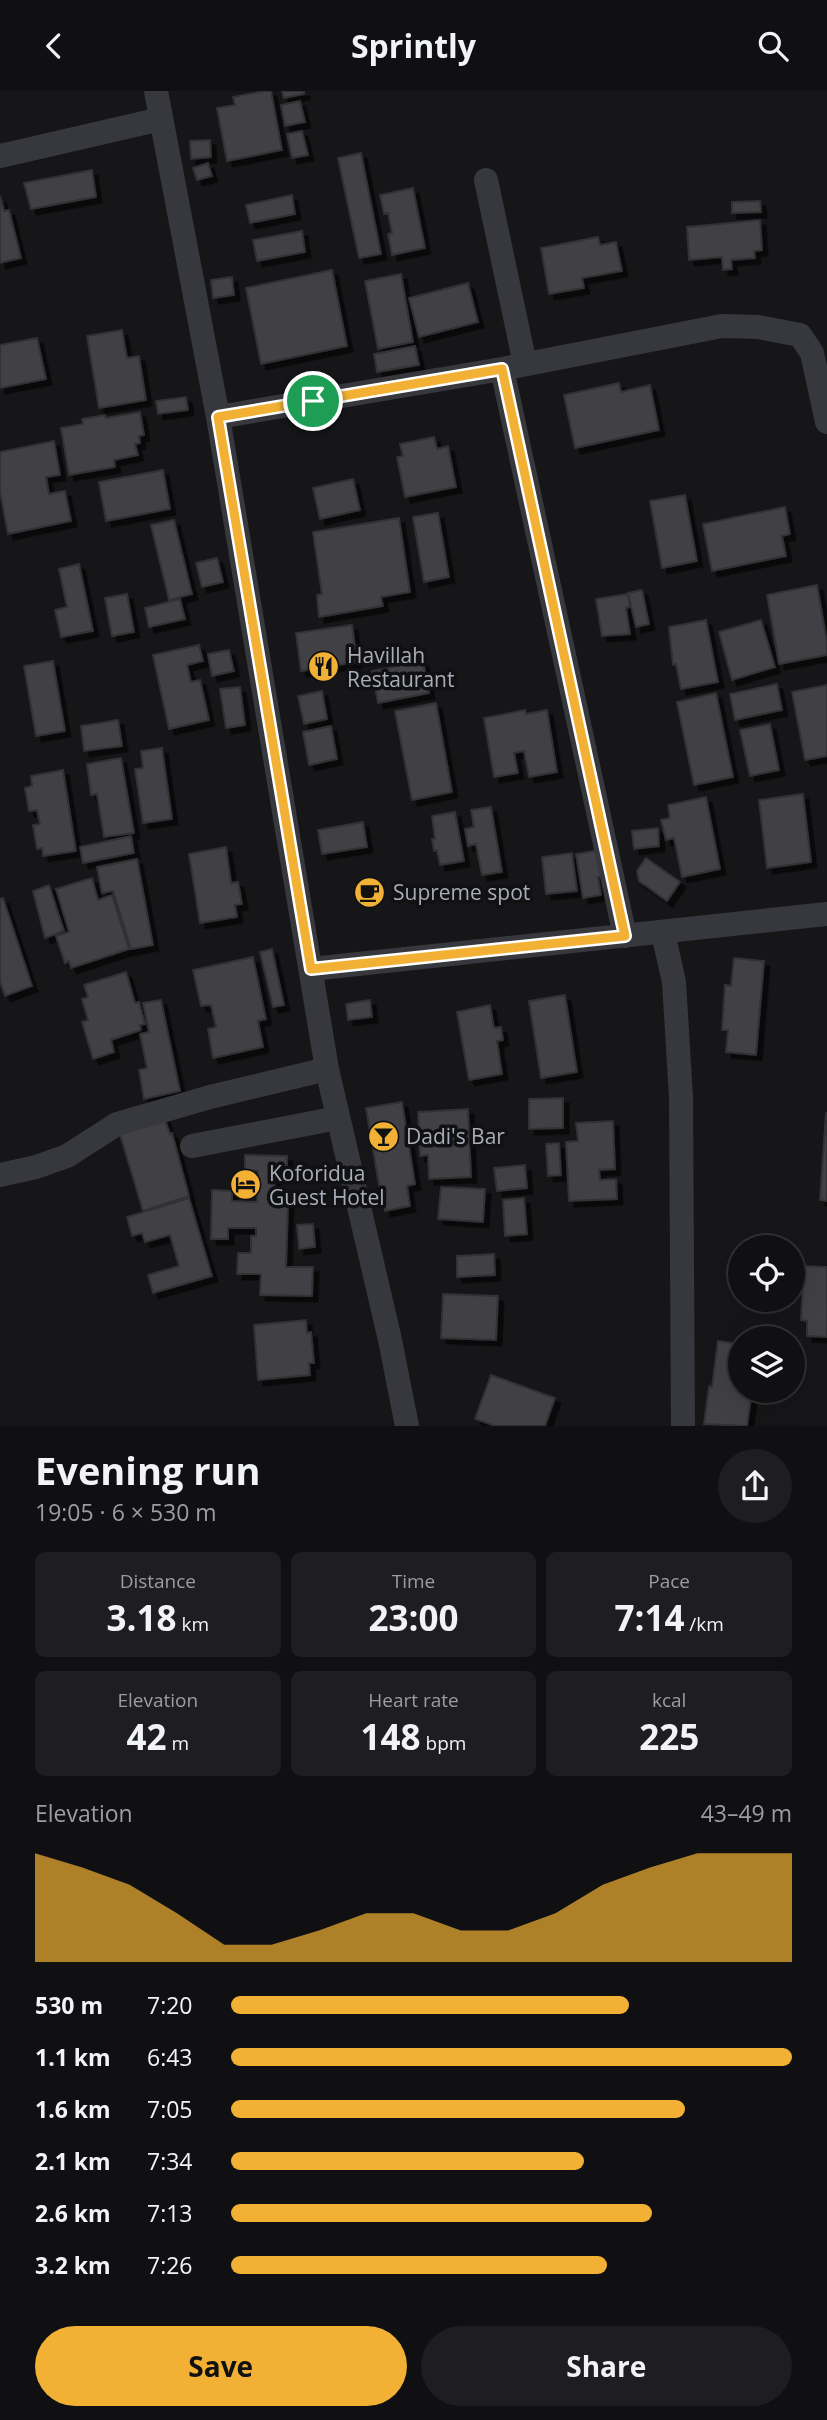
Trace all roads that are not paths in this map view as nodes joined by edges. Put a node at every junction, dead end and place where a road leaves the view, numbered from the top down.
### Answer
1 (156, 91) edge
2 (161, 119) junction
3 (0, 156) edge
4 (486, 180) dead end
5 (513, 366) junction
6 (218, 417) junction
7 (827, 422) edge
8 (827, 914) edge
9 (663, 933) junction
10 (625, 936) junction
11 (311, 969) junction
12 (327, 1069) junction
13 (338, 1118) junction
14 (192, 1146) dead end
15 (0, 1175) edge
16 (407, 1426) edge
17 (684, 1426) edge

1 - 2 street
2 - 3 street
2 - 6 street
4 - 5 street
5 - 6 street
5 - 7 street
5 - 10 street
6 - 11 street
8 - 9 street
9 - 10 street
9 - 17 street
10 - 11 street
11 - 12 street
12 - 13 street
12 - 15 street
13 - 14 street
13 - 16 street

